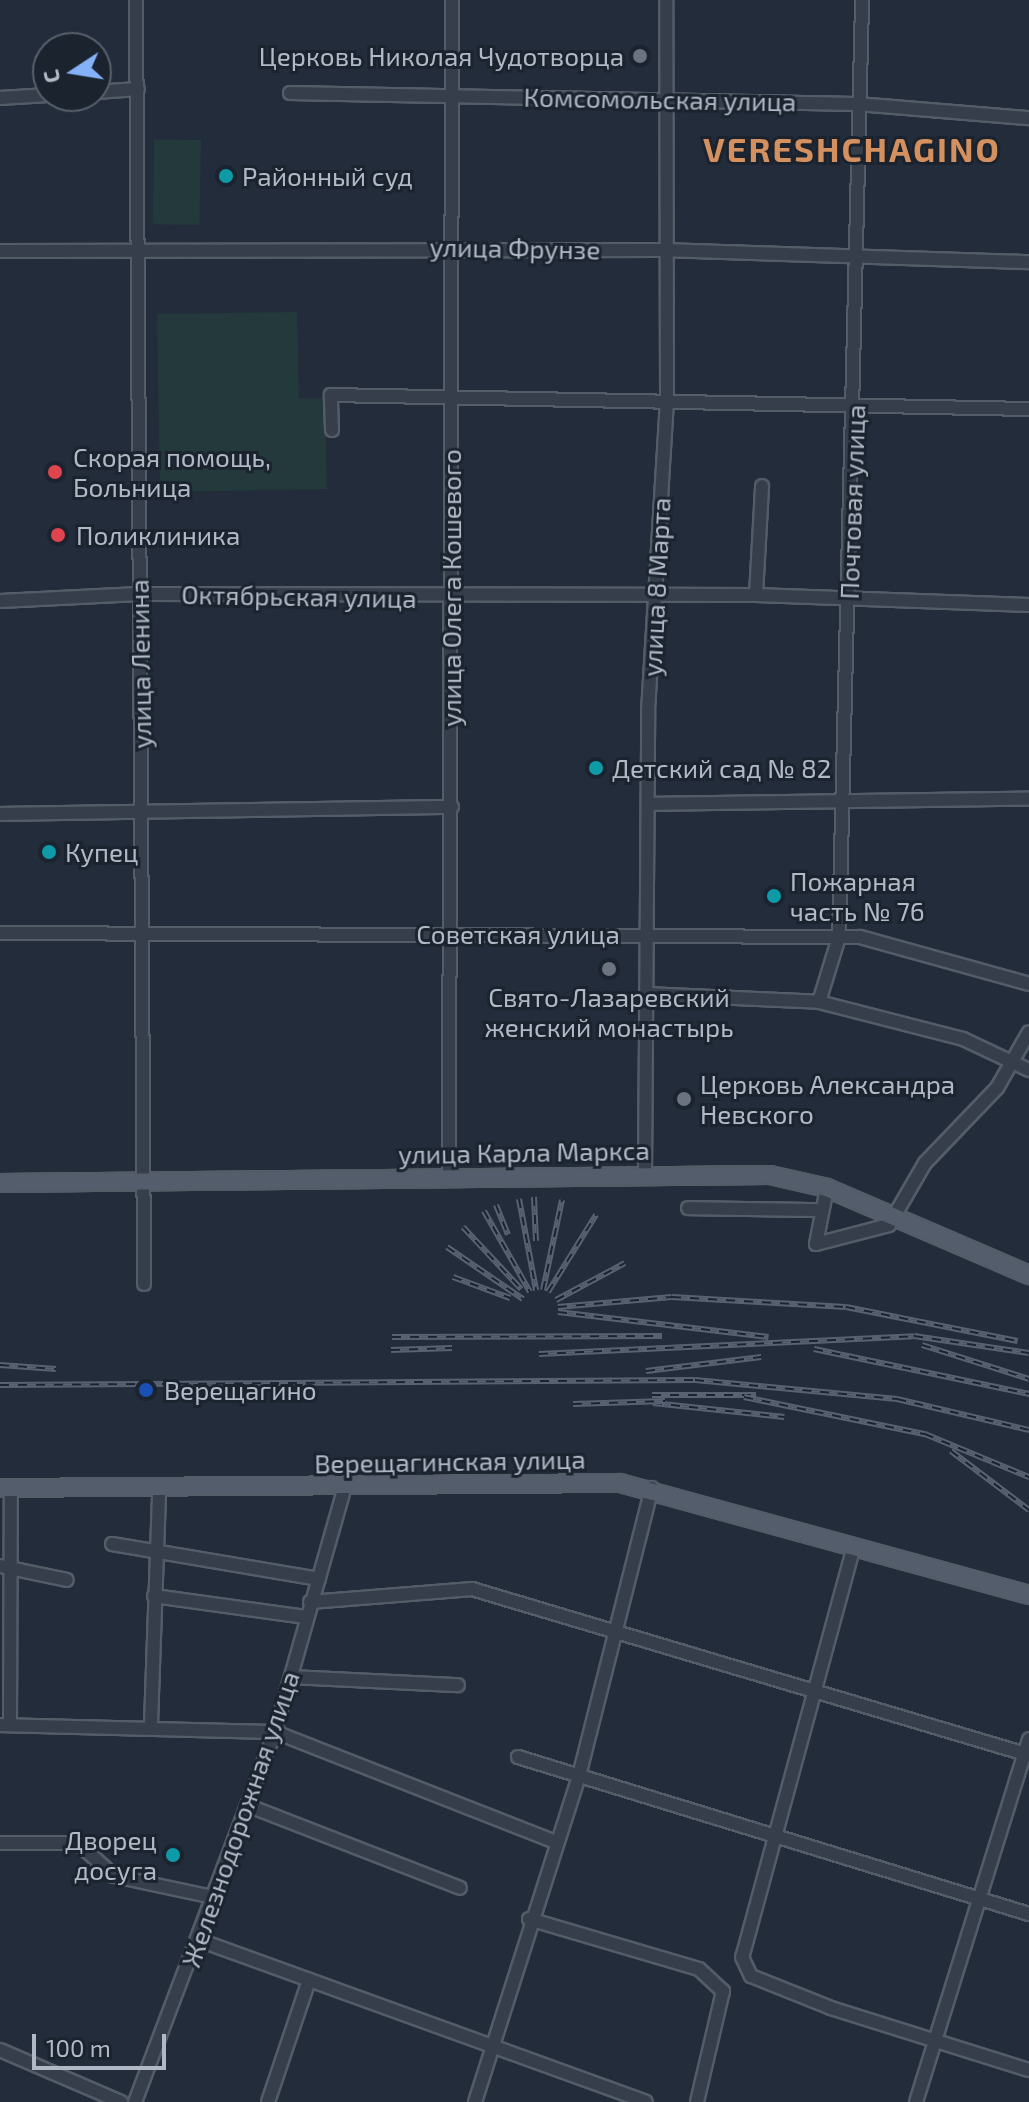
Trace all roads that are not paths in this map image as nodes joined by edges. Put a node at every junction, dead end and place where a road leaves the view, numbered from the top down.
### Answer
1 (136, 0) edge
2 (452, 0) edge
3 (666, 0) edge
4 (862, 0) edge
5 (138, 89) junction
6 (112, 91) edge
7 (290, 93) dead end
8 (454, 95) junction
9 (32, 96) edge
10 (0, 98) edge
11 (666, 99) junction
12 (857, 104) junction
13 (1029, 118) edge
14 (139, 245) junction
15 (454, 247) junction
16 (663, 250) junction
17 (0, 251) edge
18 (855, 260) junction
19 (1029, 262) edge
20 (450, 398) junction
21 (667, 401) junction
22 (856, 404) junction
23 (1029, 409) edge
24 (332, 430) dead end
25 (762, 486) dead end
26 (139, 594) junction
27 (656, 594) junction
28 (756, 595) junction
29 (848, 596) junction
30 (450, 597) junction
31 (0, 601) edge
32 (1029, 605) edge
33 (1029, 799) edge
34 (840, 803) junction
35 (648, 804) junction
36 (452, 807) junction
37 (141, 810) junction
38 (0, 814) edge
39 (140, 932) junction
40 (0, 933) edge
41 (448, 934) junction
42 (647, 934) junction
43 (839, 937) junction
44 (1029, 984) edge
45 (646, 994) junction
46 (819, 1002) junction
47 (1029, 1032) edge
48 (1015, 1062) junction
49 (1029, 1070) edge
50 (645, 1175) junction
51 (449, 1177) junction
52 (0, 1183) edge
53 (145, 1184) junction
54 (827, 1188) junction
55 (688, 1208) dead end
56 (821, 1210) junction
57 (896, 1218) junction
58 (1029, 1275) edge
59 (144, 1284) dead end
60 (345, 1486) junction
61 (5, 1488) edge
62 (652, 1488) junction
63 (159, 1490) junction
64 (112, 1544) dead end
65 (854, 1546) junction
66 (158, 1548) junction
67 (6, 1566) edge
68 (319, 1579) junction
69 (67, 1580) dead end
70 (1029, 1595) edge
71 (154, 1596) junction
72 (310, 1602) junction
73 (306, 1617) junction
74 (618, 1633) junction
75 (292, 1677) junction
76 (458, 1685) dead end
77 (815, 1695) junction
78 (151, 1724) junction
79 (5, 1725) edge
80 (275, 1732) junction
81 (1029, 1739) edge
82 (1027, 1755) edge
83 (518, 1757) dead end
84 (579, 1776) junction
85 (249, 1806) junction
86 (777, 1836) junction
87 (555, 1842) junction
88 (0, 1843) edge
89 (460, 1888) dead end
90 (213, 1897) junction
91 (977, 1899) junction
92 (1029, 1914) edge
93 (529, 1919) junction
94 (199, 1940) junction
95 (309, 1980) junction
96 (935, 2037) junction
97 (490, 2046) junction
98 (0, 2050) edge
99 (1029, 2070) edge
100 (121, 2102) edge
101 (135, 2102) edge
102 (268, 2102) edge
103 (475, 2102) edge
104 (646, 2102) edge
105 (697, 2102) edge
106 (916, 2102) edge

1 - 5 street, улица Ленина
2 - 8 street, улица Олега Кошевого
3 - 11 street, улица 8 Марта
4 - 12 street, Почтовая улица
5 - 6 street
5 - 14 street, улица Ленина
7 - 8 street, Комсомольская улица
8 - 11 street, Комсомольская улица
8 - 15 street, улица Олега Кошевого
9 - 10 street
11 - 12 street, Комсомольская улица
11 - 16 street, улица 8 Марта
12 - 13 street, Комсомольская улица
12 - 18 street, Почтовая улица
14 - 15 street, улица Фрунзе
14 - 17 street, улица Фрунзе
14 - 26 street, улица Ленина
15 - 16 street, улица Фрунзе
15 - 20 street, улица Олега Кошевого
16 - 18 street, улица Фрунзе
16 - 21 street, улица 8 Марта
18 - 19 street, улица Фрунзе
18 - 22 street, Почтовая улица
20 - 21 street
20 - 24 street
20 - 30 street, улица Олега Кошевого
21 - 22 street
21 - 27 street, улица 8 Марта
22 - 23 street
22 - 29 street, Почтовая улица
25 - 28 street
26 - 30 street, Октябрьская улица
26 - 31 street, Октябрьская улица
26 - 37 street, улица Ленина
27 - 28 street, Октябрьская улица
27 - 30 street, Октябрьская улица
27 - 35 street, улица 8 Марта
28 - 29 street, Октябрьская улица
29 - 32 street, Октябрьская улица
29 - 34 street, Почтовая улица
30 - 36 street, улица Олега Кошевого
33 - 34 street
34 - 35 street
34 - 43 street, Почтовая улица
35 - 42 street, улица 8 Марта
36 - 37 street
36 - 41 street, улица Олега Кошевого
37 - 38 street
37 - 39 street, улица Ленина
39 - 40 street, Советская улица
39 - 41 street, Советская улица
39 - 53 street, улица Ленина
41 - 42 street, Советская улица
41 - 51 street, улица Олега Кошевого
42 - 43 street, Советская улица
42 - 45 street, улица 8 Марта
43 - 44 street, Советская улица
43 - 46 street, Почтовая улица
45 - 46 street
45 - 50 street, улица 8 Марта
46 - 48 street
47 - 48 street
48 - 49 street
48 - 57 street
50 - 51 main road, улица Карла Маркса
50 - 54 main road, улица Карла Маркса
51 - 53 main road, улица Карла Маркса
52 - 53 main road, улица Карла Маркса
53 - 59 street, улица Ленина
54 - 56 street
54 - 57 main road, улица Карла Маркса
55 - 56 street
56 - 57 street
57 - 58 main road, улица Карла Маркса
60 - 62 main road, Верещагинская улица
60 - 63 main road, Верещагинская улица
60 - 68 street, Железнодорожная улица
61 - 63 main road, Верещагинская улица
61 - 67 street
62 - 65 main road, Верещагинская улица
62 - 74 street
63 - 66 street
64 - 66 street
65 - 70 main road, Верещагинская улица
65 - 77 street
66 - 68 street
66 - 71 street
67 - 69 street
67 - 79 street
68 - 72 street, Железнодорожная улица
71 - 73 street
71 - 78 street
72 - 73 street, Железнодорожная улица
72 - 74 street
73 - 75 street, Железнодорожная улица
74 - 77 street
74 - 84 street
75 - 76 street
75 - 80 street, Железнодорожная улица
77 - 82 street
77 - 86 street
78 - 79 street
78 - 80 street
80 - 85 street, Железнодорожная улица
80 - 87 street
81 - 82 street
82 - 91 street
83 - 84 street
84 - 86 street
84 - 87 street
85 - 89 street
85 - 90 street, Железнодорожная улица
86 - 91 street
86 - 96 street
87 - 93 street
88 - 90 street
90 - 94 street, Железнодорожная улица
91 - 92 street
91 - 96 street
93 - 97 street
93 - 105 street
94 - 95 street
94 - 101 street, Железнодорожная улица
95 - 97 street
95 - 102 street
96 - 99 street
96 - 106 street
97 - 103 street
97 - 104 street
98 - 100 street

